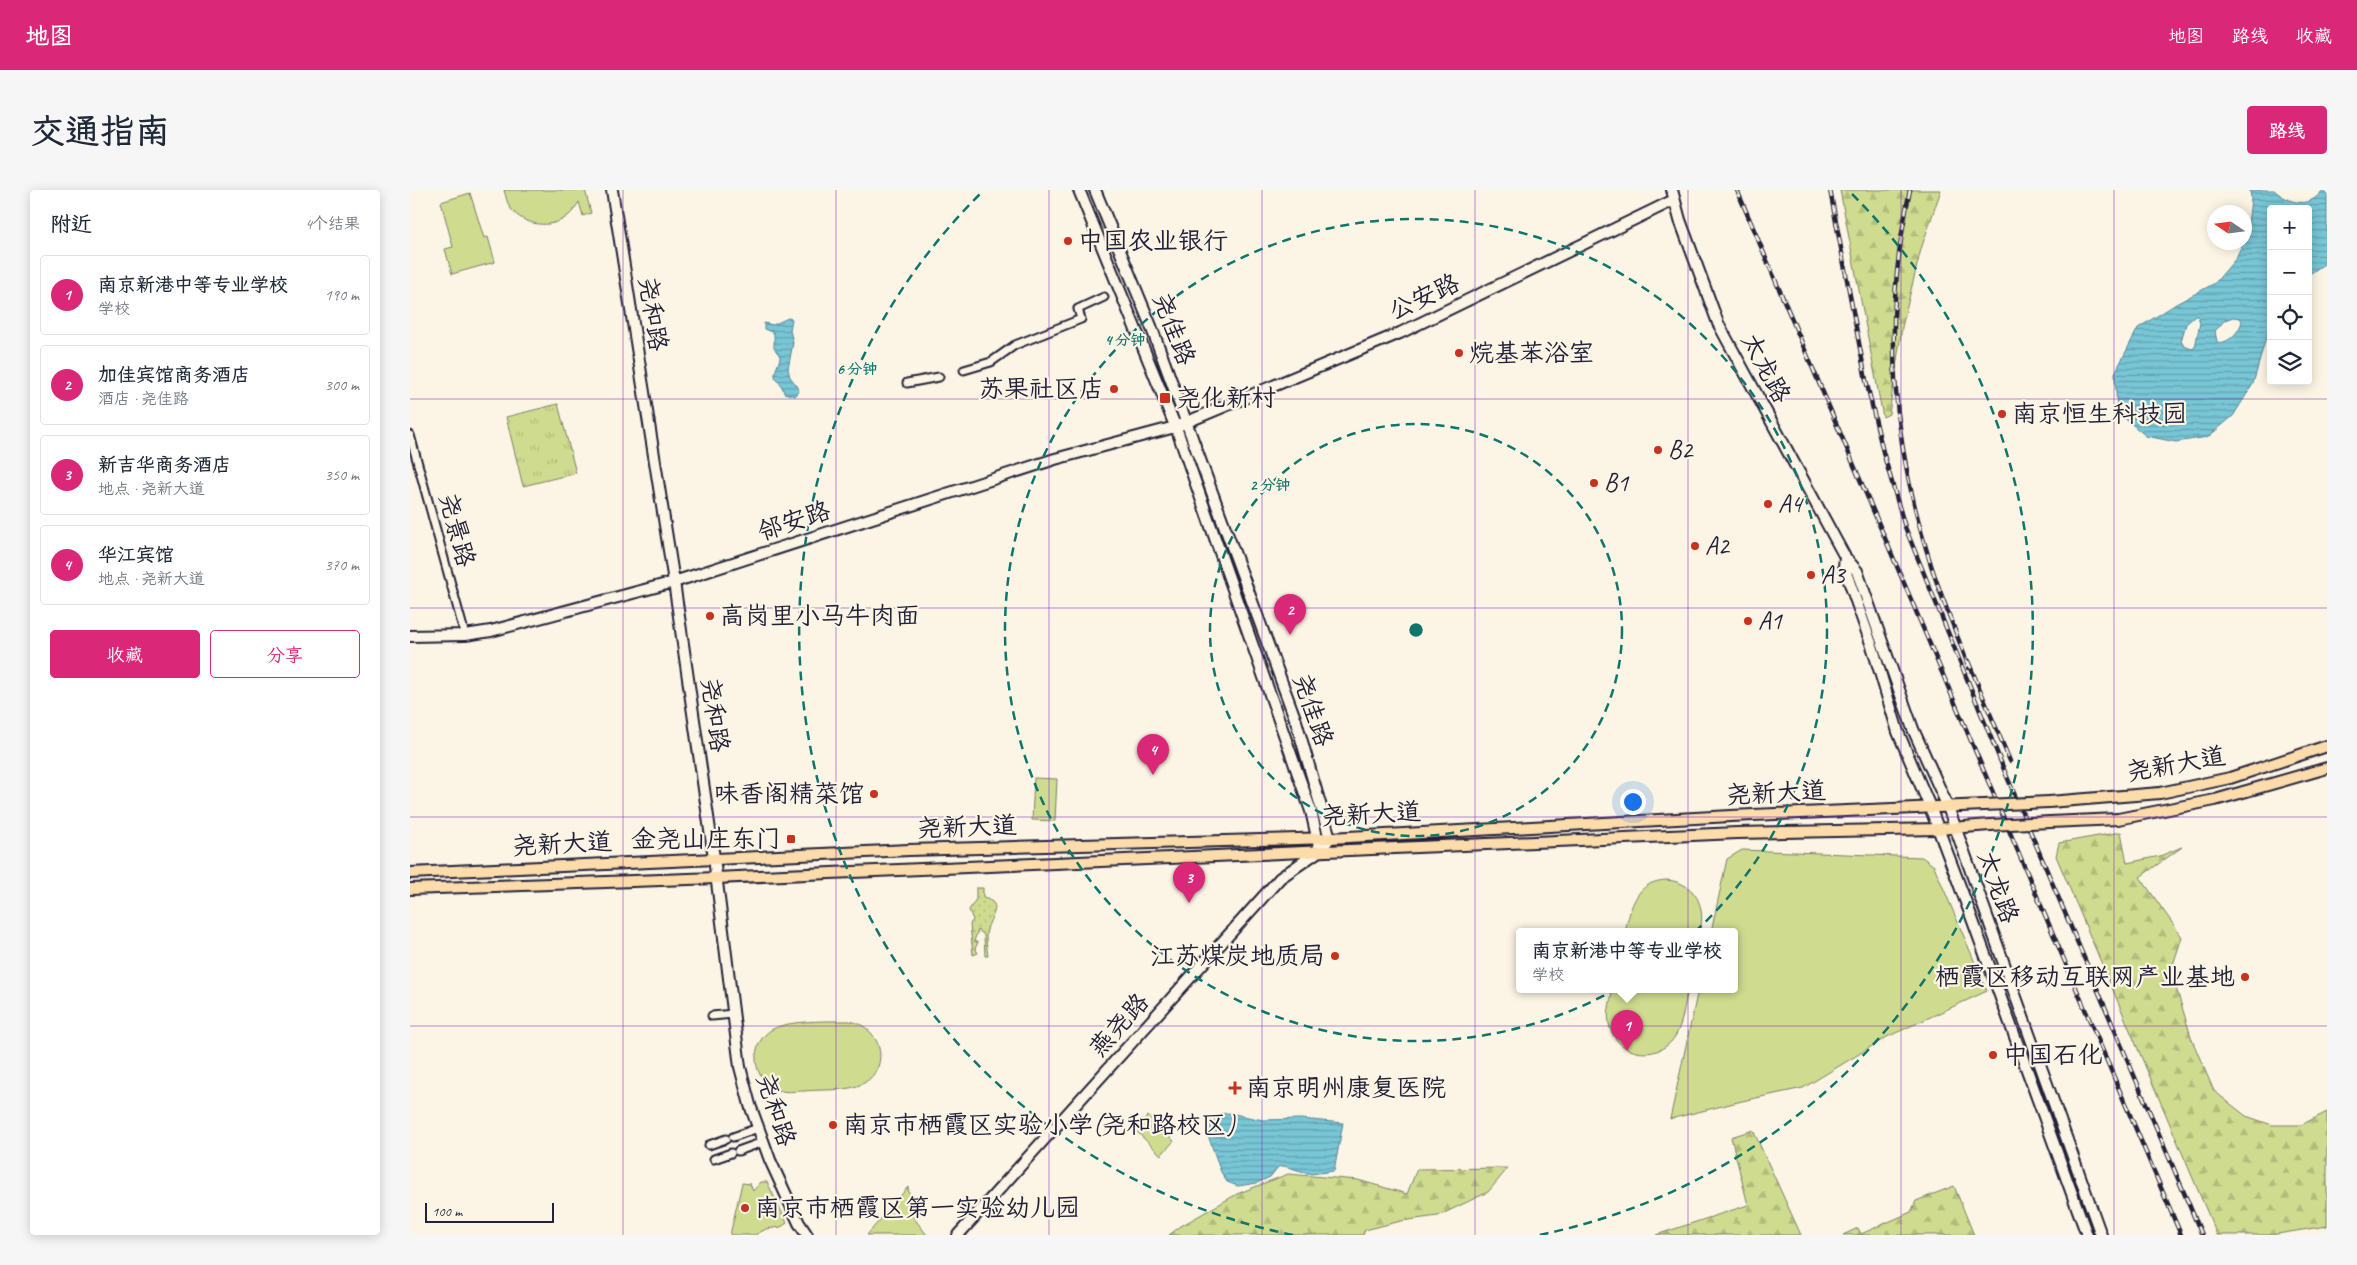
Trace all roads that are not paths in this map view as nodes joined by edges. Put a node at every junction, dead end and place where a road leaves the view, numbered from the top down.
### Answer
1 (612, 190) edge
2 (1079, 190) edge
3 (1095, 190) edge
4 (1673, 195) edge
5 (1104, 297) dead end
6 (964, 370) dead end
7 (939, 377) dead end
8 (907, 383) dead end
9 (1186, 422) junction
10 (1175, 427) junction
11 (410, 435) edge
12 (1845, 557) junction
13 (674, 582) junction
14 (465, 635) junction
15 (410, 636) edge
16 (2327, 746) edge
17 (2327, 768) edge
18 (1930, 807) junction
19 (1948, 807) junction
20 (1954, 828) junction
21 (1938, 829) junction
22 (1318, 838) junction
23 (1330, 838) junction
24 (1319, 851) junction
25 (714, 858) junction
26 (410, 873) edge
27 (716, 878) junction
28 (410, 889) edge
29 (733, 1014) junction
30 (712, 1016) dead end
31 (758, 1128) junction
32 (763, 1142) junction
33 (709, 1145) dead end
34 (714, 1159) dead end
35 (807, 1235) edge
36 (958, 1235) edge
37 (2087, 1235) edge
38 (2101, 1235) edge

1 - 13 main road, 尧和路
2 - 10 main road, 尧佳路
3 - 9 main road, 尧佳路
4 - 9 main road, 公安路
4 - 12 main road, 太龙路
5 - 6 street
7 - 8 street
9 - 10 main road, 邻安路
9 - 23 main road, 尧佳路
10 - 13 main road, 邻安路
10 - 22 main road, 尧佳路
11 - 14 street, 尧景路
12 - 18 main road, 太龙路
12 - 19 main road, 太龙路
13 - 14 main road, 邻安路
13 - 25 main road, 尧和路
14 - 15 main road, 邻安路
16 - 19 main road, 尧新大道, bridge
17 - 20 main road, 尧新大道, bridge
18 - 19 main road, 尧新大道
18 - 21 main road, 太龙路
18 - 23 main road, 尧新大道
19 - 20 main road, 太龙路
20 - 21 main road, 尧新大道
20 - 38 main road, 太龙路
21 - 24 main road, 尧新大道
21 - 37 main road, 太龙路
22 - 23 main road, 尧新大道
22 - 24 main road, 尧佳路
22 - 25 main road, 尧新大道
23 - 24 main road
24 - 27 main road, 尧新大道
24 - 36 main road, 燕尧路
25 - 26 main road, 尧新大道
25 - 27 main road, 尧和路
27 - 28 main road, 尧新大道
27 - 29 main road, 尧和路
29 - 30 street
29 - 31 main road, 尧和路
31 - 32 main road, 尧和路
31 - 33 street
32 - 34 street
32 - 35 main road, 尧和路

